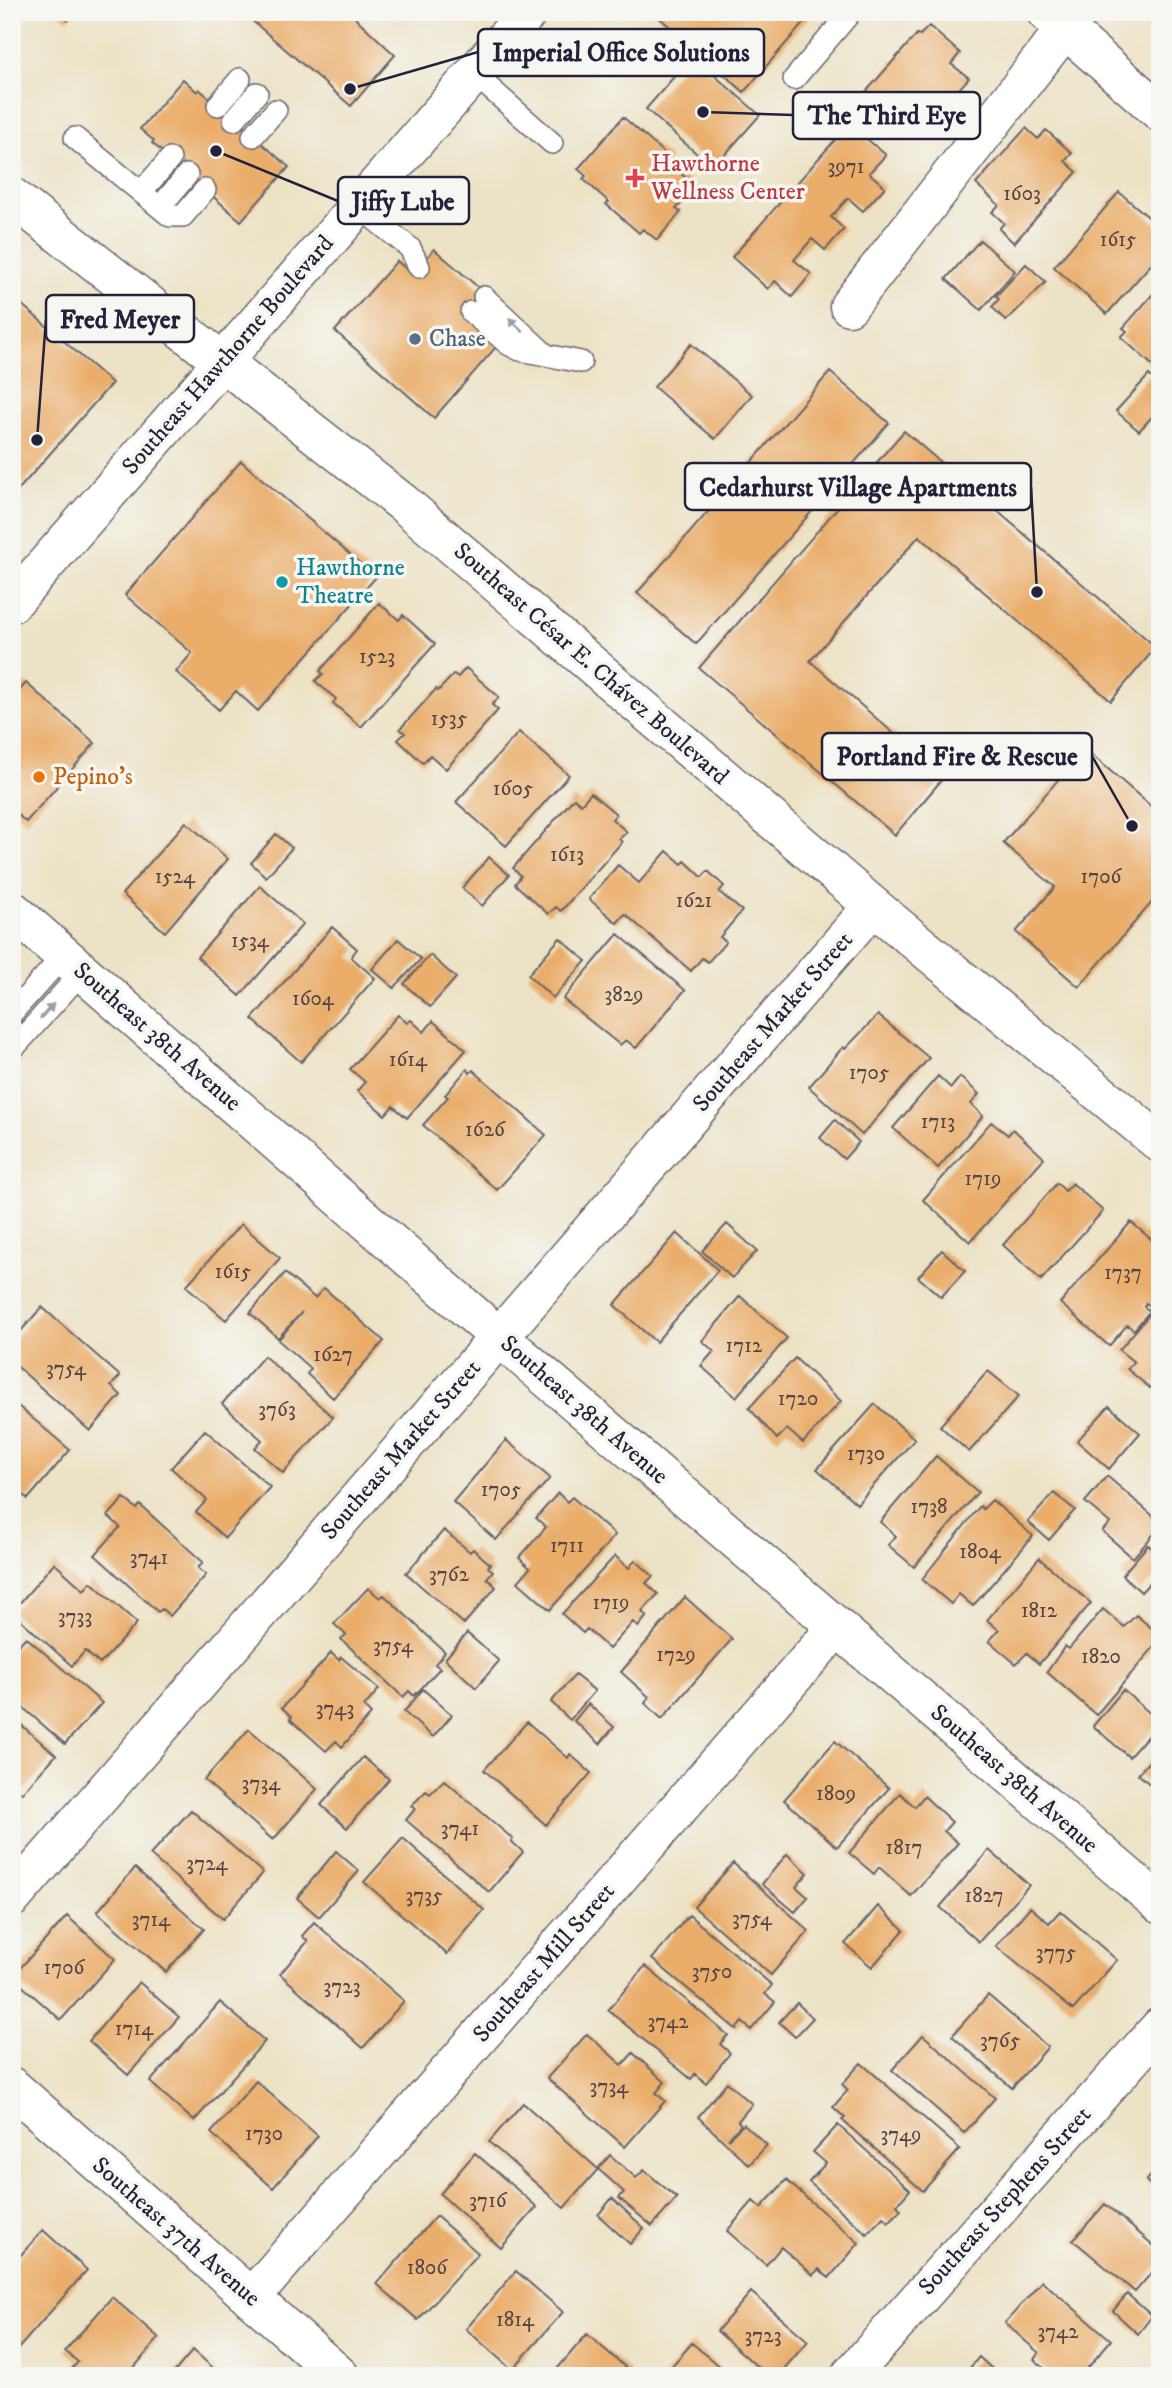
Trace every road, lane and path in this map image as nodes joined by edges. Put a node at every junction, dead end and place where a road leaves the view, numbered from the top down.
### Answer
1 (528, 12) edge
2 (851, 12) edge
3 (1055, 20) edge
4 (474, 74) junction
5 (240, 79) dead end
6 (794, 79) dead end
7 (257, 93) dead end
8 (218, 105) dead end
9 (276, 110) dead end
10 (1160, 112) edge
11 (234, 120) dead end
12 (253, 136) dead end
13 (75, 138) dead end
14 (552, 143) dead end
15 (170, 159) dead end
16 (187, 175) dead end
17 (205, 190) dead end
18 (141, 192) junction
19 (12, 197) edge
20 (358, 206) junction
21 (160, 207) junction
22 (420, 256) dead end
23 (478, 305) dead end
24 (849, 306) dead end
25 (222, 361) junction
26 (582, 362) dead end
27 (12, 603) edge
28 (873, 906) junction
29 (12, 910) edge
30 (73, 964) junction
31 (12, 1013) edge
32 (12, 1050) edge
33 (1160, 1143) edge
34 (499, 1337) junction
35 (837, 1627) junction
36 (12, 1898) edge
37 (1160, 1904) edge
38 (1160, 2027) edge
39 (12, 2087) edge
40 (251, 2298) junction
41 (340, 2376) edge
42 (850, 2376) edge

1 - 4 street, Southeast Hawthorne Boulevard
2 - 6 lane
3 - 10 street
3 - 24 street
4 - 14 lane
4 - 20 street, Southeast Hawthorne Boulevard
5 - 8 lane
7 - 11 lane
9 - 12 lane
13 - 18 lane
15 - 18 lane
16 - 21 lane
17 - 21 lane
18 - 21 lane
19 - 25 street, Southeast César E. Chávez Boulevard
20 - 22 lane
20 - 25 street, Southeast Hawthorne Boulevard
26 -> 23 lane
25 - 27 street, Southeast Hawthorne Boulevard
25 - 28 street, Southeast César E. Chávez Boulevard
28 - 33 street, Southeast César E. Chávez Boulevard
28 - 34 street, Southeast Market Street
29 - 30 street, Southeast 38th Avenue
30 - 31 lane
32 -> 30 lane
30 - 34 street, Southeast 38th Avenue
34 - 35 street, Southeast 38th Avenue
34 - 36 street, Southeast Market Street
35 - 37 street, Southeast 38th Avenue
35 - 40 street, Southeast Mill Street
38 - 42 street, Southeast Stephens Street
39 - 40 street, Southeast 37th Avenue
40 - 41 street, Southeast 37th Avenue

